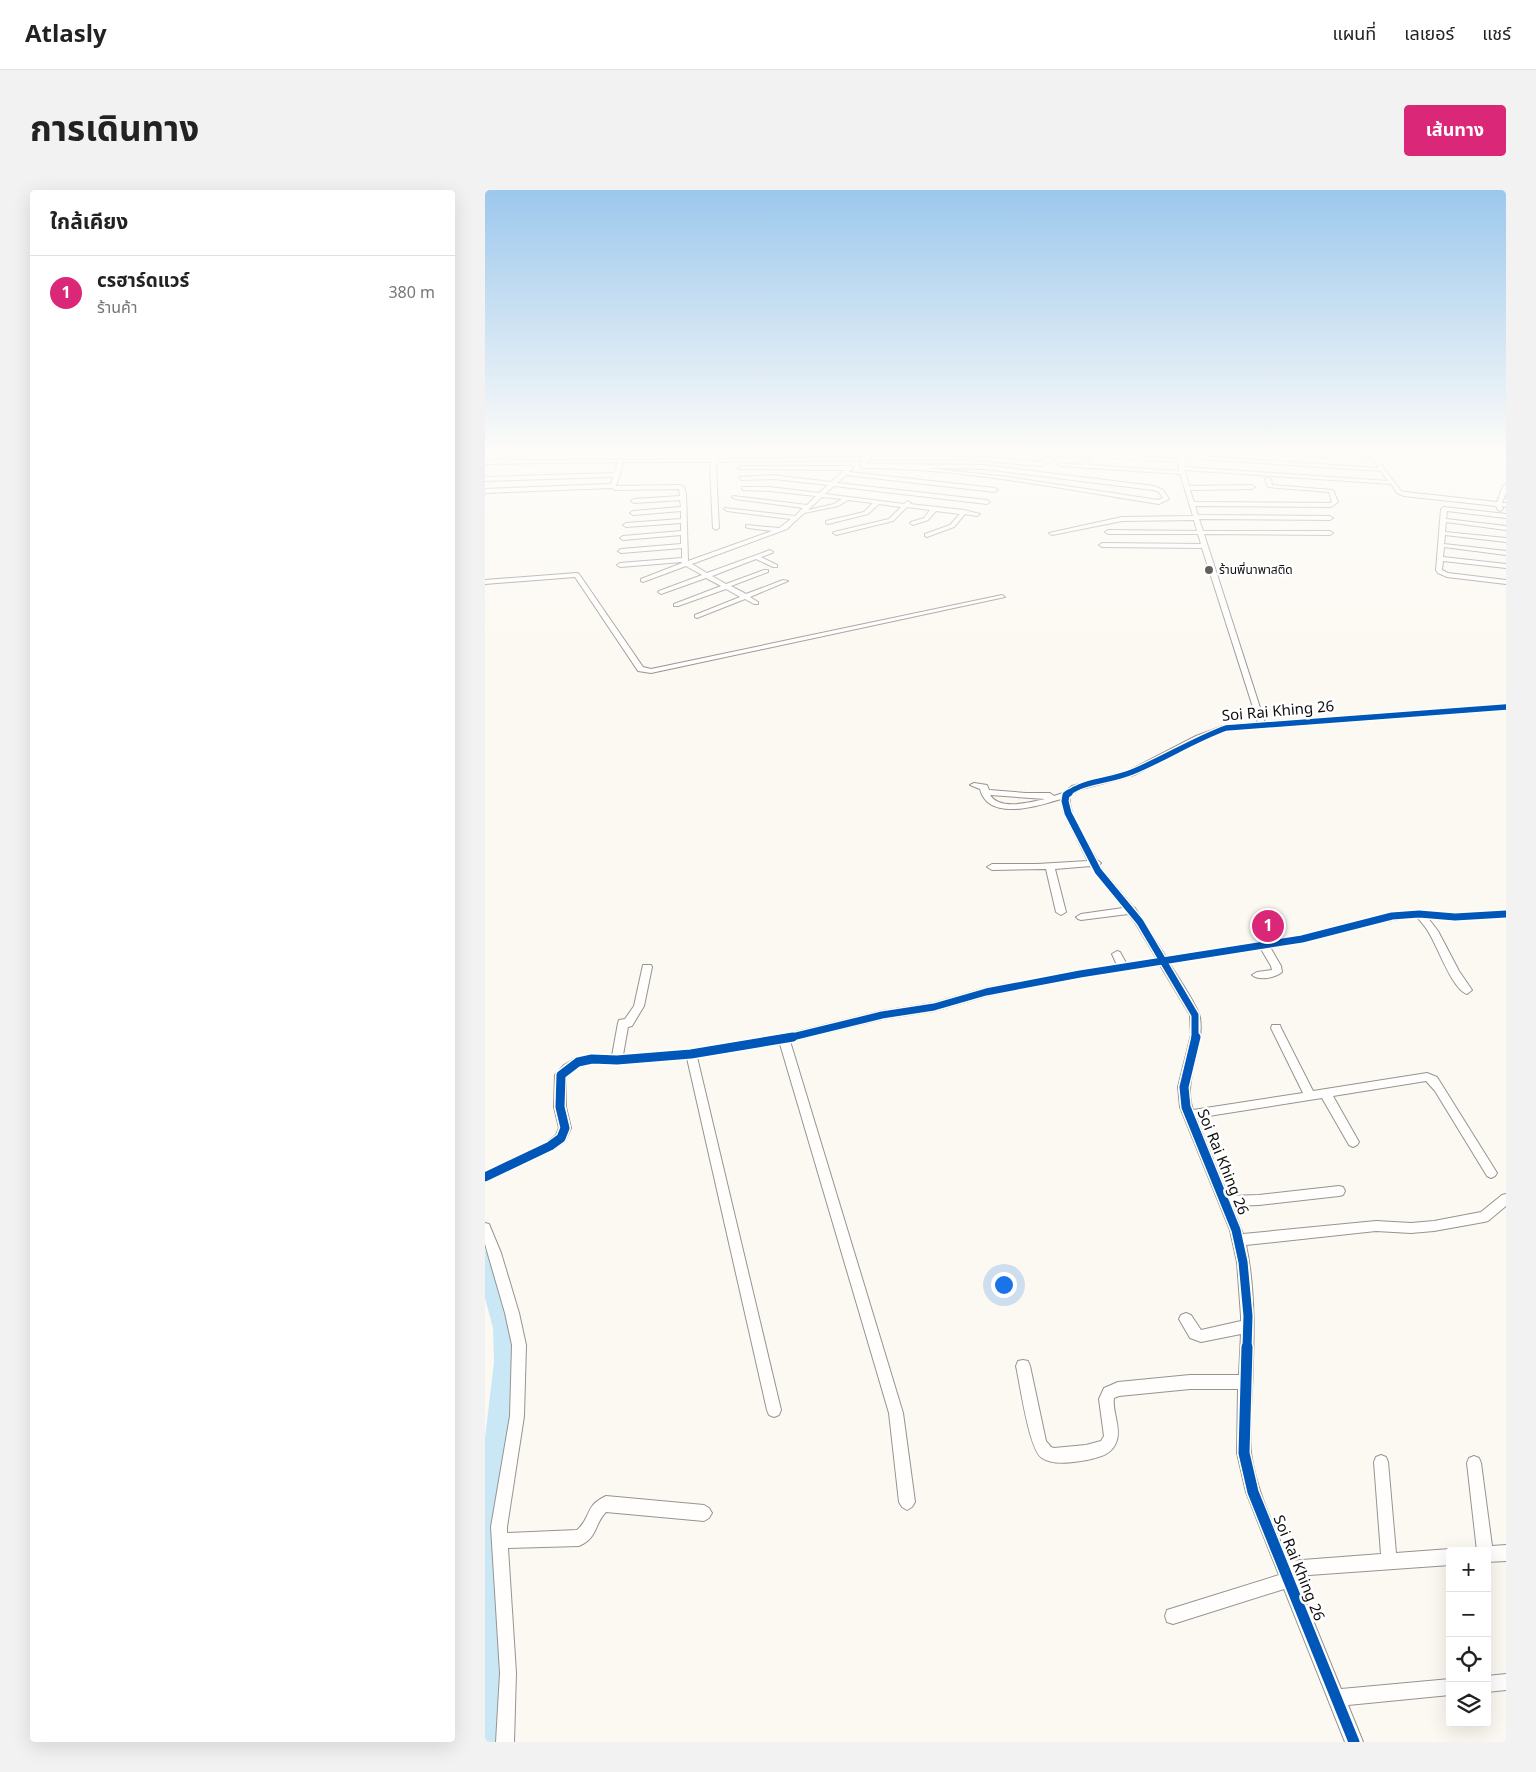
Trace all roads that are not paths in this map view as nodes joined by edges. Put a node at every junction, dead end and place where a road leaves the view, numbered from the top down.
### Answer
1 (655, 523) edge
2 (683, 523) edge
3 (716, 523) edge
4 (790, 523) edge
5 (877, 523) edge
6 (954, 523) edge
7 (1098, 523) edge
8 (1198, 523) edge
9 (1278, 523) edge
10 (1443, 523) edge
11 (1470, 523) edge
12 (626, 526) dead end
13 (748, 526) dead end
14 (716, 528) dead end
15 (1506, 528) edge
16 (781, 530) junction
17 (1052, 532) dead end
18 (1108, 532) dead end
19 (1200, 532) junction
20 (684, 533) junction
21 (836, 533) dead end
22 (1282, 533) junction
23 (1330, 533) dead end
24 (1442, 533) junction
25 (927, 535) dead end
26 (623, 538) dead end
27 (1506, 540) edge
28 (1102, 545) dead end
29 (1441, 545) junction
30 (684, 546) junction
31 (1204, 546) junction
32 (621, 551) dead end
33 (770, 552) dead end
34 (1506, 553) edge
35 (756, 557) junction
36 (1440, 558) junction
37 (685, 562) junction
38 (620, 565) dead end
39 (775, 566) dead end
40 (1506, 566) edge
41 (766, 571) dead end
42 (706, 575) junction
43 (643, 580) dead end
44 (785, 581) dead end
45 (485, 582) edge
46 (1506, 582) edge
47 (725, 586) junction
48 (661, 592) dead end
49 (746, 597) junction
50 (1002, 597) dead end
51 (756, 603) dead end
52 (676, 605) dead end
53 (697, 616) dead end
54 (1506, 707) edge
55 (1262, 725) junction
56 (975, 785) dead end
57 (1066, 795) junction
58 (1095, 862) junction
59 (992, 867) dead end
60 (1050, 867) junction
61 (1132, 910) junction
62 (1061, 912) dead end
63 (1506, 914) edge
64 (1081, 917) dead end
65 (1424, 919) junction
66 (1266, 950) junction
67 (1117, 954) dead end
68 (1164, 964) junction
69 (647, 967) dead end
70 (1123, 967) junction
71 (1257, 975) dead end
72 (1467, 990) dead end
73 (1276, 1028) dead end
74 (784, 1039) junction
75 (692, 1056) junction
76 (617, 1060) junction
77 (1325, 1093) junction
78 (1310, 1096) junction
79 (1190, 1115) junction
80 (1353, 1142) dead end
81 (1491, 1173) dead end
82 (485, 1177) edge
83 (1339, 1191) dead end
84 (1506, 1199) edge
85 (1223, 1201) junction
86 (485, 1228) edge
87 (1239, 1240) junction
88 (1186, 1319) dead end
89 (1247, 1326) junction
90 (1023, 1366) dead end
91 (1245, 1382) junction
92 (774, 1410) dead end
93 (1381, 1462) dead end
94 (1474, 1464) dead end
95 (907, 1502) dead end
96 (704, 1513) dead end
97 (500, 1541) junction
98 (1484, 1547) edge
99 (1506, 1553) edge
100 (1491, 1554) edge
101 (1446, 1557) edge
102 (1389, 1562) junction
103 (1287, 1574) junction
104 (1173, 1616) dead end
105 (1506, 1682) edge
106 (1491, 1684) edge
107 (1446, 1687) edge
108 (1337, 1698) junction
109 (505, 1742) edge
110 (1354, 1742) edge

1 - 12 street
2 - 20 street
3 - 14 street
4 - 16 street
5 - 21 street
6 - 25 street
7 - 17 street
8 - 19 street
9 - 22 street
10 - 24 street
11 - 15 street
13 - 16 street
16 - 37 street
18 - 19 street
19 - 22 street
19 - 31 street
20 - 26 street
20 - 30 street
22 - 23 street
24 - 27 street
24 - 29 street
28 - 31 street
29 - 34 street
29 - 36 street
30 - 32 street
30 - 37 street
31 - 55 street
33 - 35 street
35 - 39 street
35 - 42 street
36 - 40 street
36 - 46 street
37 - 38 street
37 - 42 street
37 - 43 street
41 - 47 street
42 - 47 street
42 - 48 street
44 - 49 street
45 - 50 street
47 - 49 street
47 - 52 street
49 - 51 street
49 - 53 street
54 - 55 street, Soi Rai Khing 26
55 - 57 street, Soi Rai Khing 26
56 - 57 street
57 - 58 street, Soi Rai Khing 26
58 - 60 street
58 - 61 street, Soi Rai Khing 26
59 - 60 street
60 - 62 street
61 - 64 street
61 - 68 street, Soi Rai Khing 26
63 - 65 street
65 - 66 street
65 - 72 street
66 - 68 street
66 - 71 street
67 - 70 street
68 - 70 street
68 - 79 street, Soi Rai Khing 26
69 - 76 street
70 - 74 street
73 - 78 street
74 - 75 street
74 - 95 street
75 - 76 street
75 - 92 street
76 - 82 street
77 - 78 street
77 - 80 street
77 - 81 street
78 - 79 street
79 - 85 street, Soi Rai Khing 26
83 - 85 street
84 - 87 street
85 - 87 street, Soi Rai Khing 26
86 - 97 street
87 - 89 street, Soi Rai Khing 26
88 - 89 street
89 - 91 street, Soi Rai Khing 26
90 - 91 street
91 - 103 street, Soi Rai Khing 26
93 - 102 street
94 - 98 street
96 - 97 street
97 - 109 street
99 - 100 street
101 - 102 street
102 - 103 street
103 - 104 street
103 - 108 street, Soi Rai Khing 26
105 - 106 street
107 - 108 street
108 - 110 street, Soi Rai Khing 26

